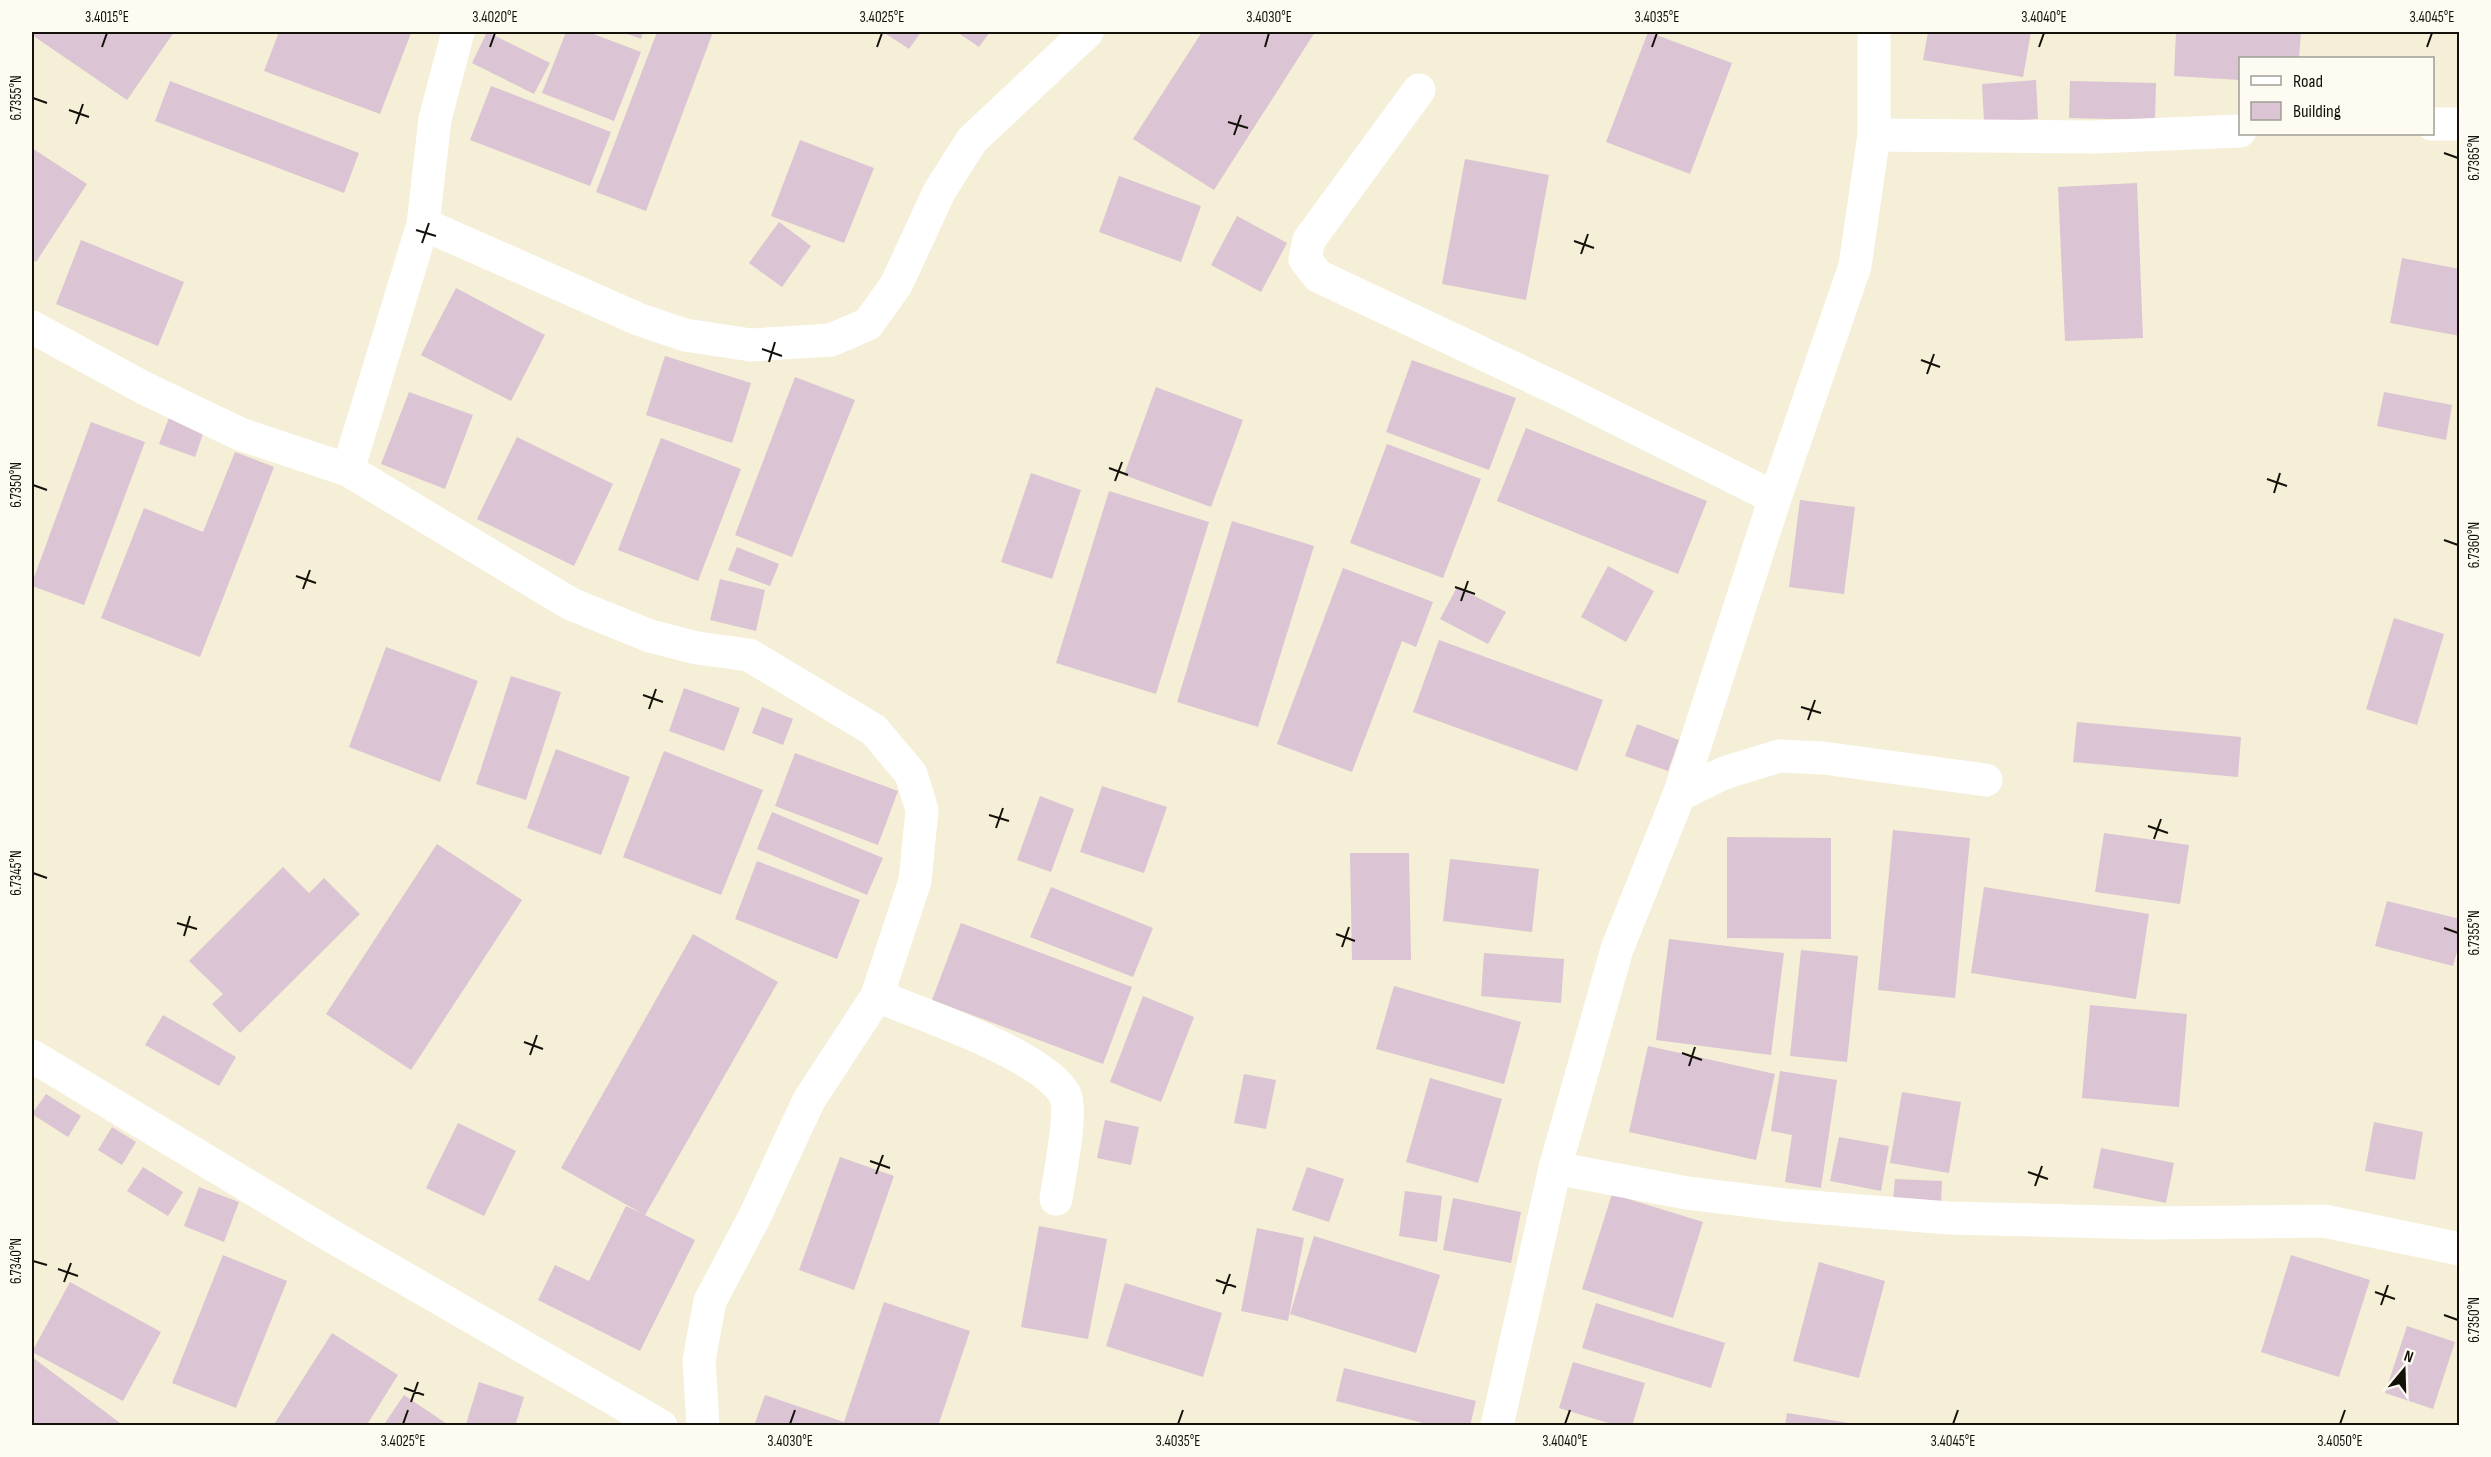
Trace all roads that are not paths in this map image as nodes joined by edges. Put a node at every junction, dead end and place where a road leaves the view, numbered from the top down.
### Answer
1 (458, 32) edge
2 (1087, 32) edge
3 (1874, 32) edge
4 (1419, 90) dead end
5 (2434, 124) edge
6 (2460, 124) edge
7 (2239, 131) edge
8 (1874, 135) junction
9 (423, 224) junction
10 (32, 327) edge
11 (348, 470) junction
12 (1775, 498) junction
13 (1986, 780) dead end
14 (1679, 795) junction
15 (877, 996) junction
16 (32, 1056) edge
17 (1555, 1168) junction
18 (1056, 1199) dead end
19 (2460, 1249) edge
20 (661, 1425) edge
21 (703, 1425) edge
22 (1497, 1425) edge

1 - 9 street
2 - 9 street
3 - 8 street
4 - 12 street
5 - 6 street
7 - 8 street
8 - 12 street
9 - 11 street
10 - 11 street
11 - 15 street
12 - 14 street
13 - 14 street
14 - 17 street
15 - 18 street
15 - 21 street
16 - 20 street
17 - 19 street
17 - 22 street

